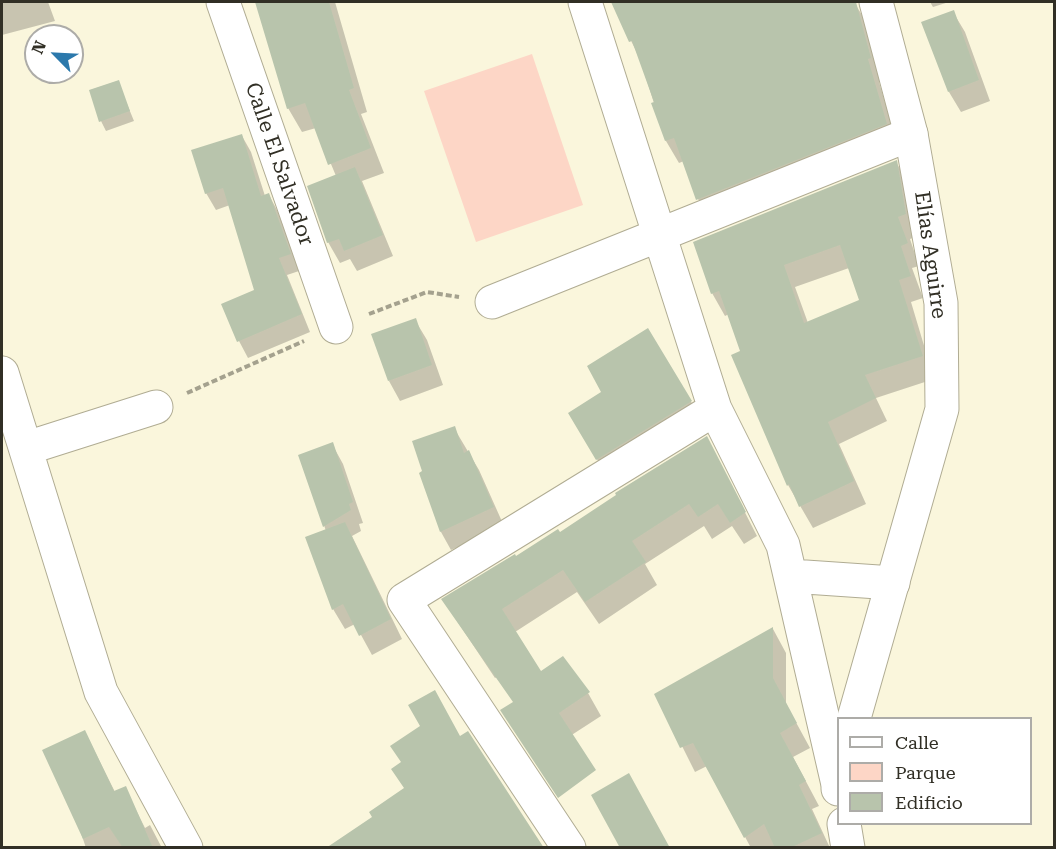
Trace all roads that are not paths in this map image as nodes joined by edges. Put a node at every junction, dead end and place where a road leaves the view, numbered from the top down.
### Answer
1 (223, 2) edge
2 (585, 2) edge
3 (876, 2) edge
4 (911, 134) junction
5 (660, 234) junction
6 (492, 302) road end
7 (336, 327) road end
8 (2, 373) edge
9 (156, 407) road end
10 (715, 409) junction
11 (27, 448) junction
12 (790, 576) junction
13 (893, 583) junction
14 (855, 717) edge
15 (837, 778) edge
16 (844, 825) edge
17 (186, 848) edge
18 (569, 848) edge
19 (848, 848) edge

1 - 7 street, Calle El Salvador
2 - 5 street
3 - 4 street, Elías Aguirre
4 - 5 street
4 - 13 street, Elías Aguirre
5 - 6 street
5 - 10 street
8 - 11 street
9 - 11 street
10 - 12 street
10 - 18 street
11 - 17 street
12 - 13 street
12 - 15 street
13 - 14 street, Elías Aguirre
16 - 19 street

